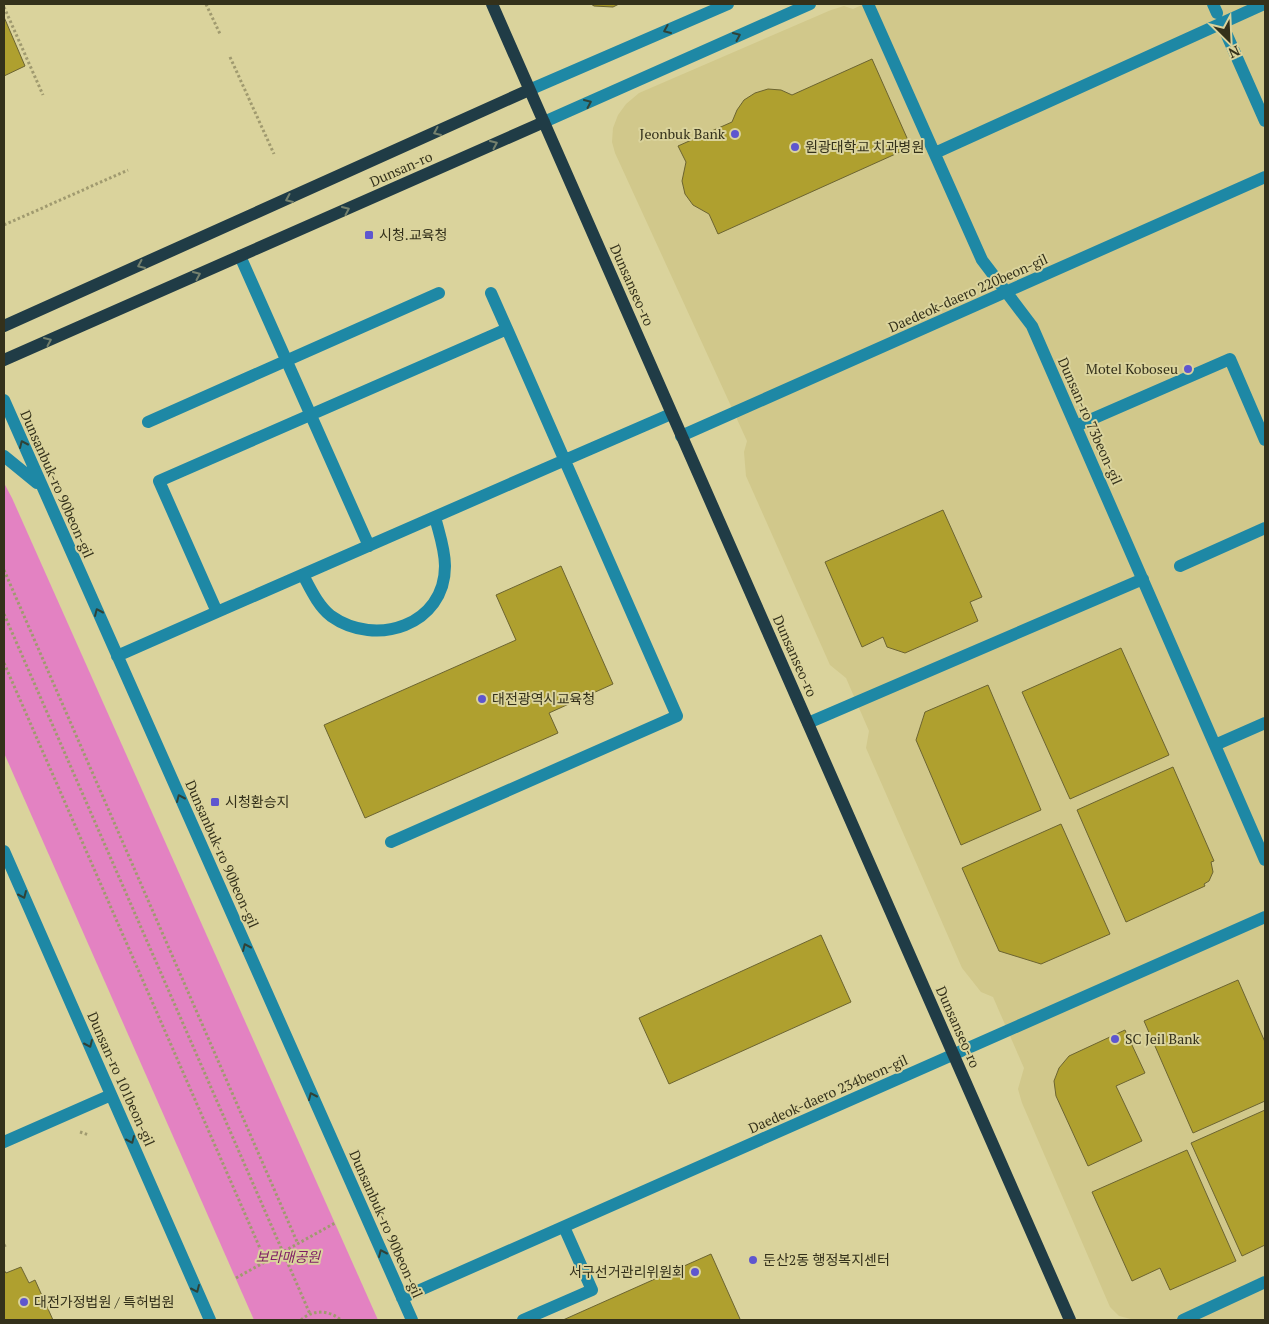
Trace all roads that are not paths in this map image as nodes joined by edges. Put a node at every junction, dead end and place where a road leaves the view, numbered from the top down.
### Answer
1 (492, 4) edge
2 (728, 4) edge
3 (810, 4) edge
4 (868, 4) edge
5 (1264, 4) edge
6 (1226, 33) dead end
7 (530, 90) junction
8 (1265, 121) edge
9 (544, 122) junction
10 (934, 153) junction
11 (1265, 177) edge
12 (240, 256) junction
13 (439, 293) dead end
14 (491, 293) dead end
15 (1006, 293) junction
16 (4, 326) edge
17 (507, 329) junction
18 (4, 360) edge
19 (286, 361) junction
20 (4, 400) edge
21 (672, 414) junction
22 (310, 416) junction
23 (148, 422) dead end
24 (1076, 426) junction
25 (682, 436) junction
26 (1265, 440) edge
27 (4, 456) edge
28 (565, 460) junction
29 (43, 488) junction
30 (435, 517) junction
31 (1265, 528) edge
32 (369, 546) junction
33 (1180, 566) dead end
34 (303, 575) junction
35 (1143, 578) junction
36 (217, 612) junction
37 (117, 656) junction
38 (808, 723) junction
39 (1265, 723) edge
40 (1215, 745) junction
41 (391, 842) dead end
42 (4, 851) edge
43 (1265, 860) edge
44 (1265, 917) edge
45 (954, 1055) junction
46 (111, 1095) junction
47 (4, 1142) edge
48 (564, 1227) junction
49 (1265, 1282) edge
50 (402, 1298) junction
51 (210, 1320) edge
52 (412, 1320) edge
53 (523, 1320) edge
54 (1070, 1320) edge
55 (1183, 1320) edge

1 - 7 main road, Dunsanseo-ro
2 -> 7 street, Dunsan-ro
9 -> 3 street, Dunsan-ro
4 - 10 street, Dunsan-ro 73beon-gil
5 - 10 street
6 - 8 street
7 - 9 main road, Dunsanseo-ro
7 -> 16 main road, Dunsan-ro
12 -> 9 main road, Dunsan-ro
9 - 21 main road, Dunsanseo-ro
10 - 15 street, Dunsan-ro 73beon-gil
11 - 15 street, Daedeok-daero 220beon-gil
18 -> 12 main road, Dunsan-ro
12 - 19 street
13 - 19 street
14 - 17 street
15 - 24 street, Dunsan-ro 73beon-gil
15 - 25 street, Daedeok-daero 220beon-gil
17 - 22 street
17 - 28 street
19 - 22 street
19 - 23 street
29 -> 20 street, Dunsanbuk-ro 90beon-gil
21 - 25 main road, Dunsanseo-ro
21 - 28 street
22 - 32 street
22 - 36 street
24 - 26 street
24 - 35 street, Dunsan-ro 73beon-gil
25 - 38 main road, Dunsanseo-ro
27 - 29 street
28 - 30 street
28 - 41 street
37 -> 29 street, Dunsanbuk-ro 90beon-gil
30 - 32 street
30 - 34 street
31 - 33 street
32 - 34 street
34 - 36 street
35 - 38 street
35 - 40 street, Dunsan-ro 73beon-gil
36 - 37 street
50 -> 37 street, Dunsanbuk-ro 90beon-gil
38 - 45 main road, Dunsanseo-ro
39 - 40 street
40 - 43 street, Dunsan-ro 73beon-gil
42 -> 46 street, Dunsan-ro 101beon-gil
44 - 45 street, Daedeok-daero 234beon-gil
45 - 48 street, Daedeok-daero 234beon-gil
45 - 54 main road, Dunsanseo-ro
46 - 47 street
46 -> 51 street, Dunsan-ro 101beon-gil
48 - 50 street, Daedeok-daero 234beon-gil
48 - 53 street
49 - 55 street
50 - 52 street, Dunsanbuk-ro 90beon-gil

